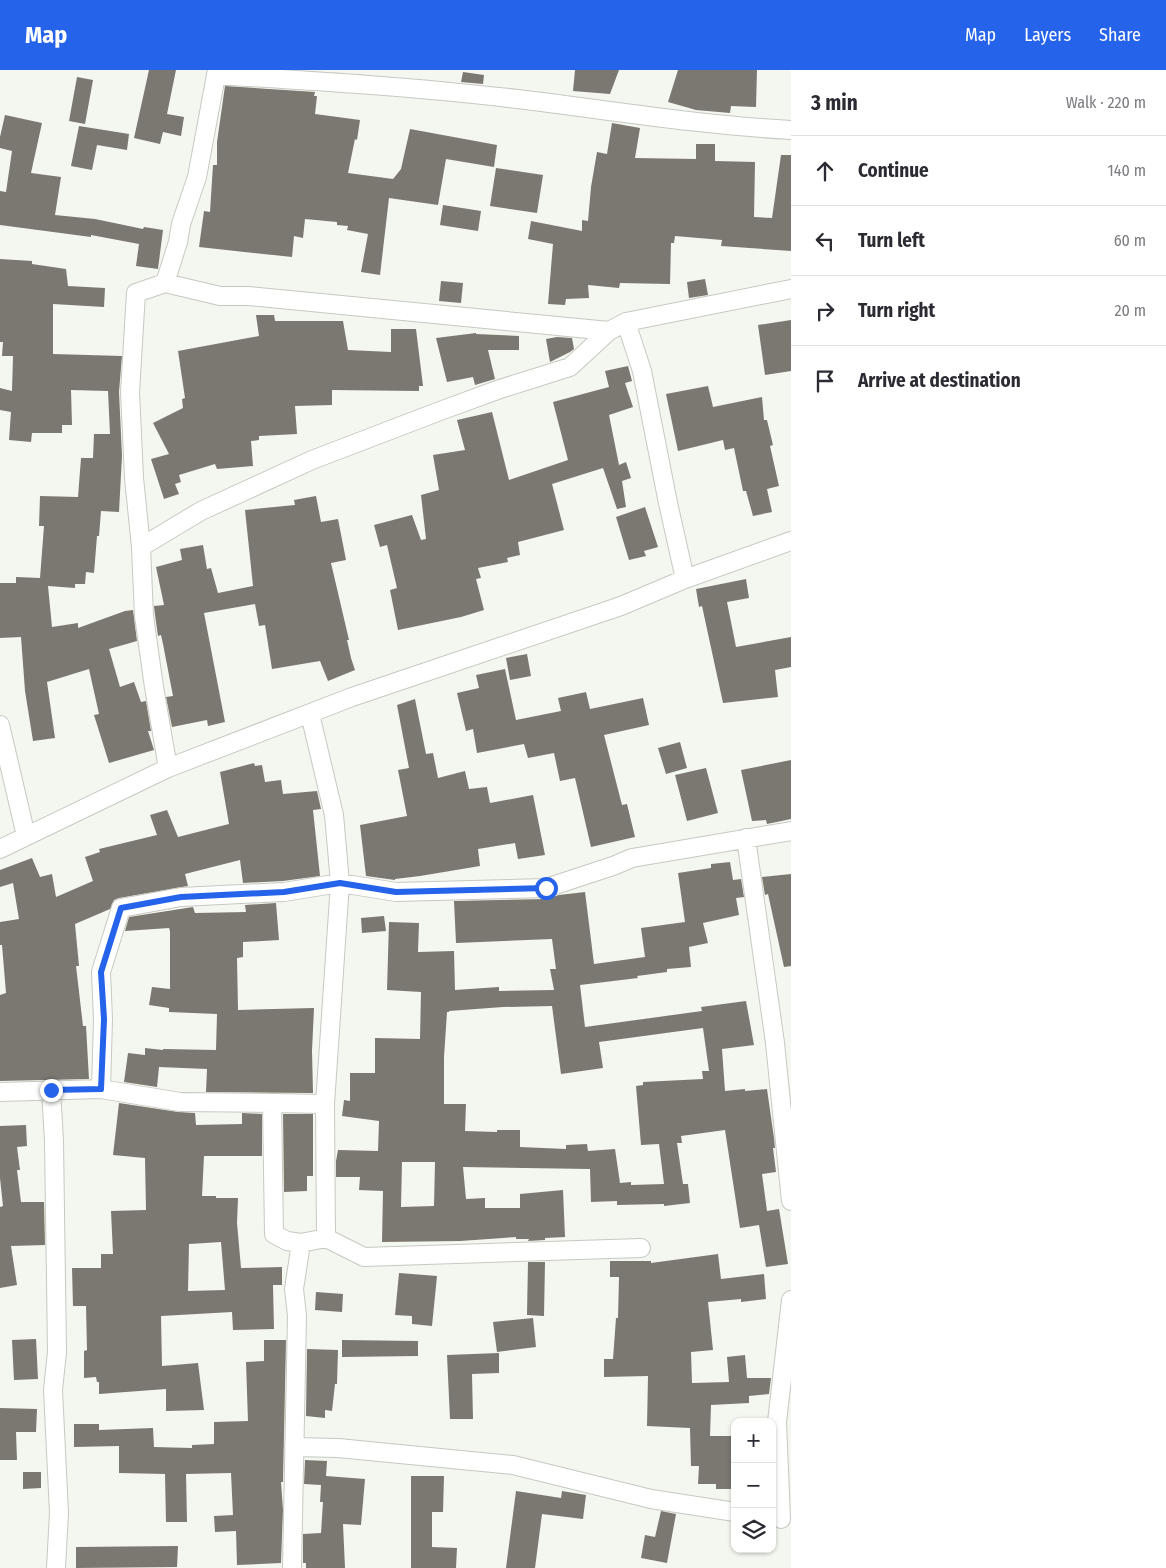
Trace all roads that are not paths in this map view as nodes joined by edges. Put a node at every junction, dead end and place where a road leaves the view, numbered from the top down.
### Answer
1 (216, 72) edge
2 (791, 130) edge
3 (165, 283) junction
4 (791, 288) edge
5 (626, 322) junction
6 (609, 331) junction
7 (791, 541) edge
8 (141, 546) junction
9 (685, 579) junction
10 (310, 714) junction
11 (0, 725) edge
12 (168, 768) junction
13 (791, 831) edge
14 (26, 836) junction
15 (746, 838) junction
16 (0, 849) edge
17 (340, 883) junction
18 (783, 1042) edge
19 (101, 1089) junction
20 (51, 1090) junction
21 (0, 1092) edge
22 (272, 1103) junction
23 (325, 1104) junction
24 (791, 1201) edge
25 (326, 1238) junction
26 (300, 1243) junction
27 (642, 1248) dead end
28 (791, 1300) edge
29 (294, 1447) junction
30 (731, 1511) edge
31 (781, 1519) edge
32 (56, 1568) edge
33 (292, 1568) edge

1 - 2 street
1 - 3 street
3 - 6 street
3 - 8 street
4 - 5 street
5 - 6 street
5 - 9 street
6 - 8 street
7 - 9 street
8 - 12 street
9 - 10 street
10 - 12 street
10 - 17 street
11 - 14 street
12 - 14 street
13 - 15 street
14 - 16 street
15 - 17 street
15 - 18 street
17 - 19 street
17 - 23 street
18 - 24 street
19 - 20 street
19 - 22 street
20 - 21 street
20 - 32 street
22 - 23 street
22 - 26 street
23 - 25 street
25 - 26 street
25 - 27 street
26 - 29 street
28 - 31 street
29 - 30 street
29 - 33 street

